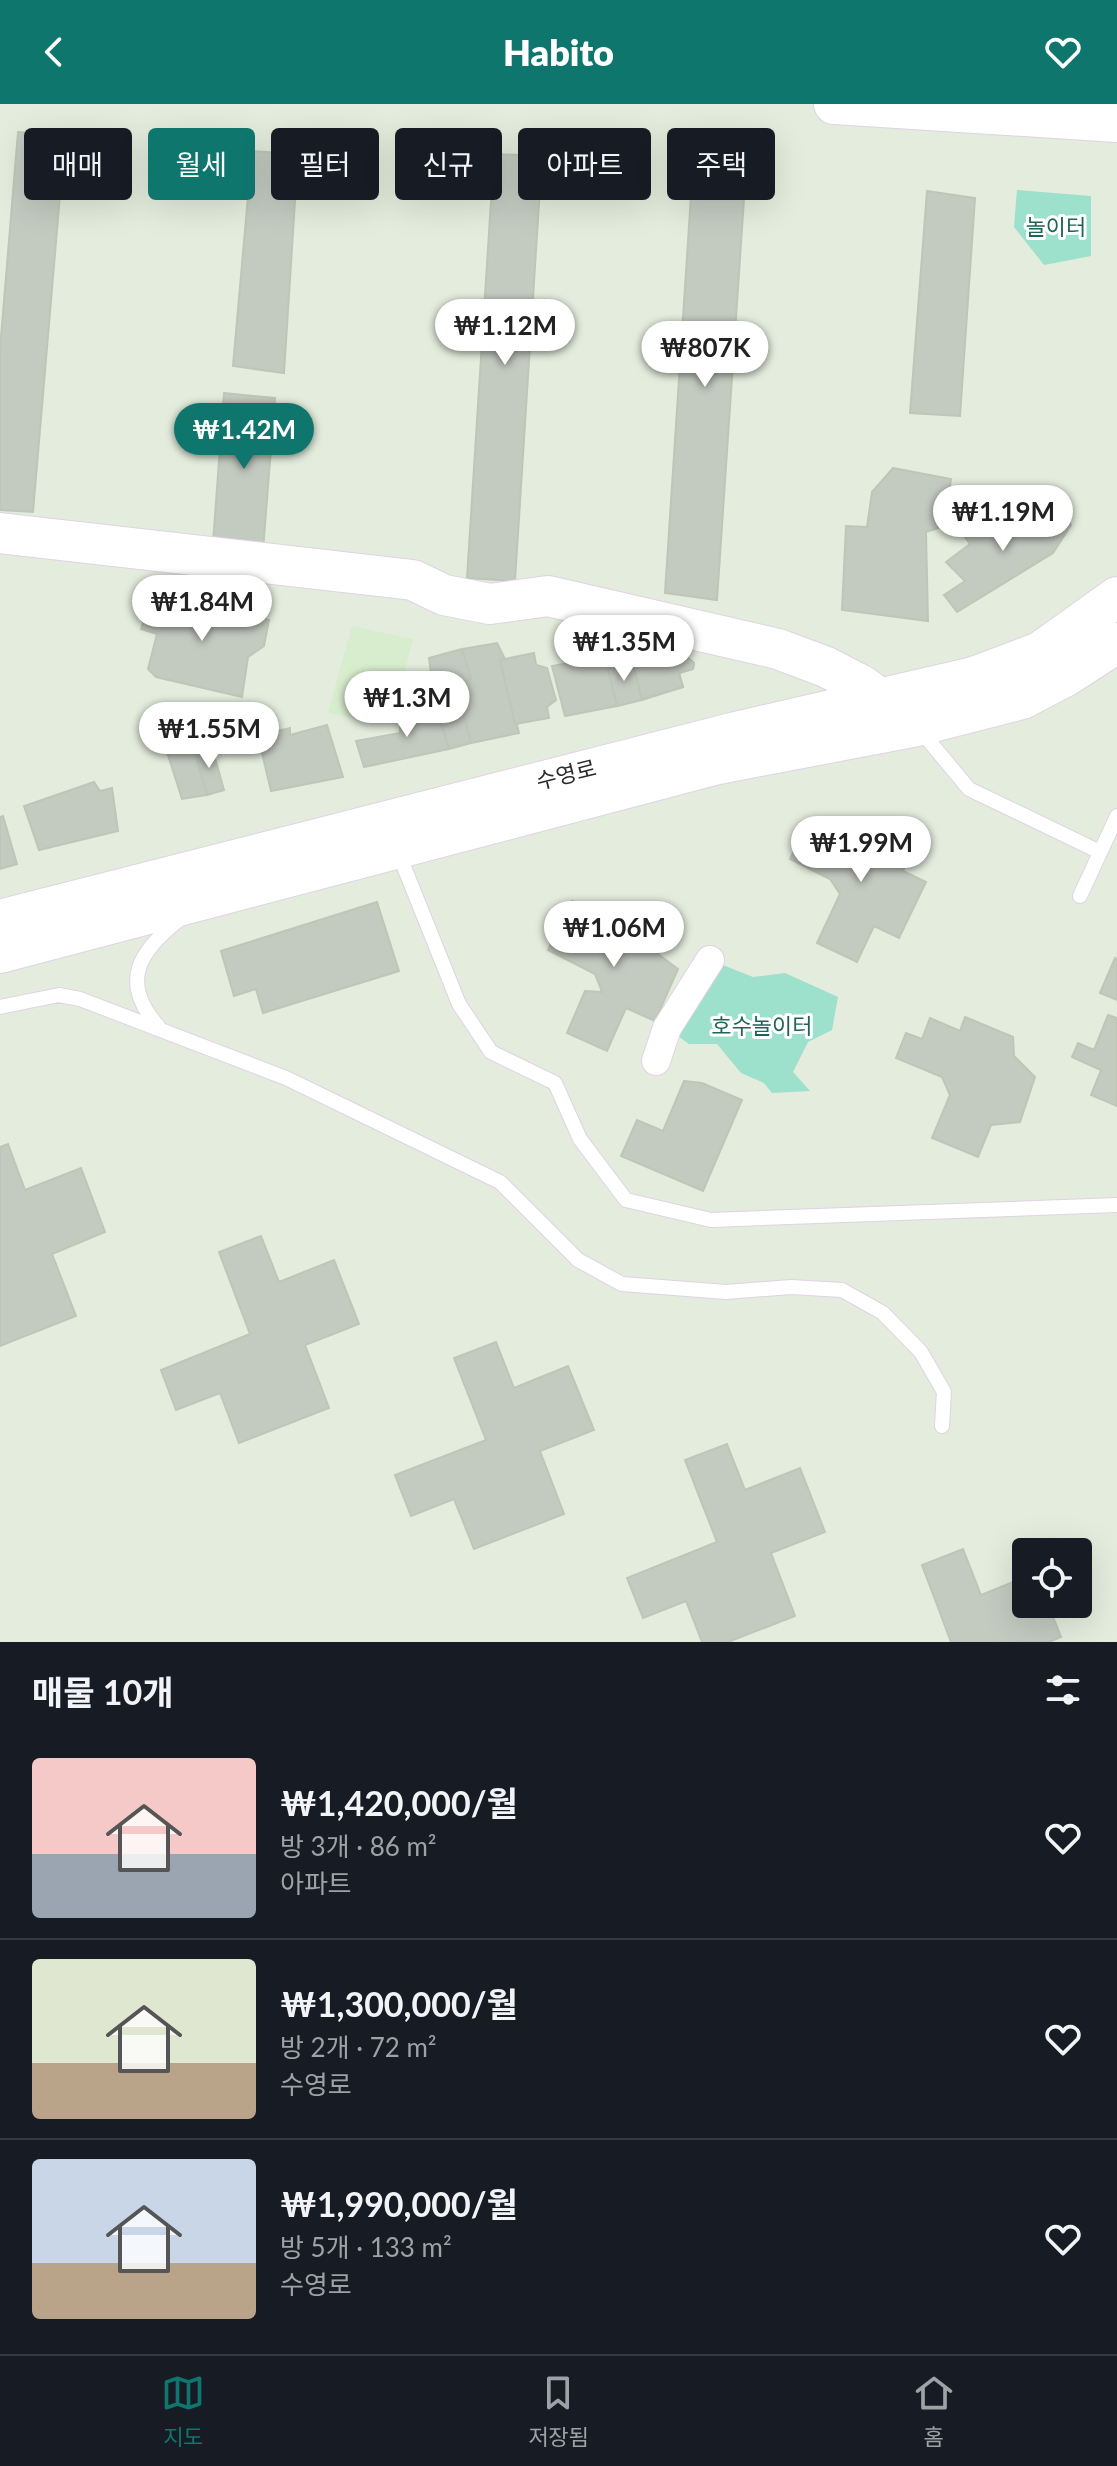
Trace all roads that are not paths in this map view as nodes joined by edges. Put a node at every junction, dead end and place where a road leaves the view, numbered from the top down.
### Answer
1 (834, 104) edge
2 (1117, 122) edge
3 (0, 533) edge
4 (1117, 597) edge
5 (1117, 643) edge
6 (882, 700) junction
7 (917, 726) junction
8 (1117, 816) edge
9 (396, 847) junction
10 (1100, 852) junction
11 (1080, 896) dead end
12 (206, 898) junction
13 (0, 920) edge
14 (0, 953) edge
15 (710, 960) dead end
16 (0, 1007) edge
17 (161, 1030) junction
18 (656, 1061) dead end
19 (1117, 1205) edge
20 (942, 1426) dead end

1 - 2 main road
3 - 6 main road
4 - 6 main road, 수영로
5 - 7 main road, 수영로
6 - 7 main road
6 - 13 main road, 수영로
7 - 9 main road, 수영로
7 - 10 lane
8 - 10 lane
9 - 12 main road, 수영로
9 - 19 lane
10 - 11 lane
12 - 14 main road, 수영로
12 - 17 lane
15 - 18 street
16 - 17 lane
17 - 20 lane

